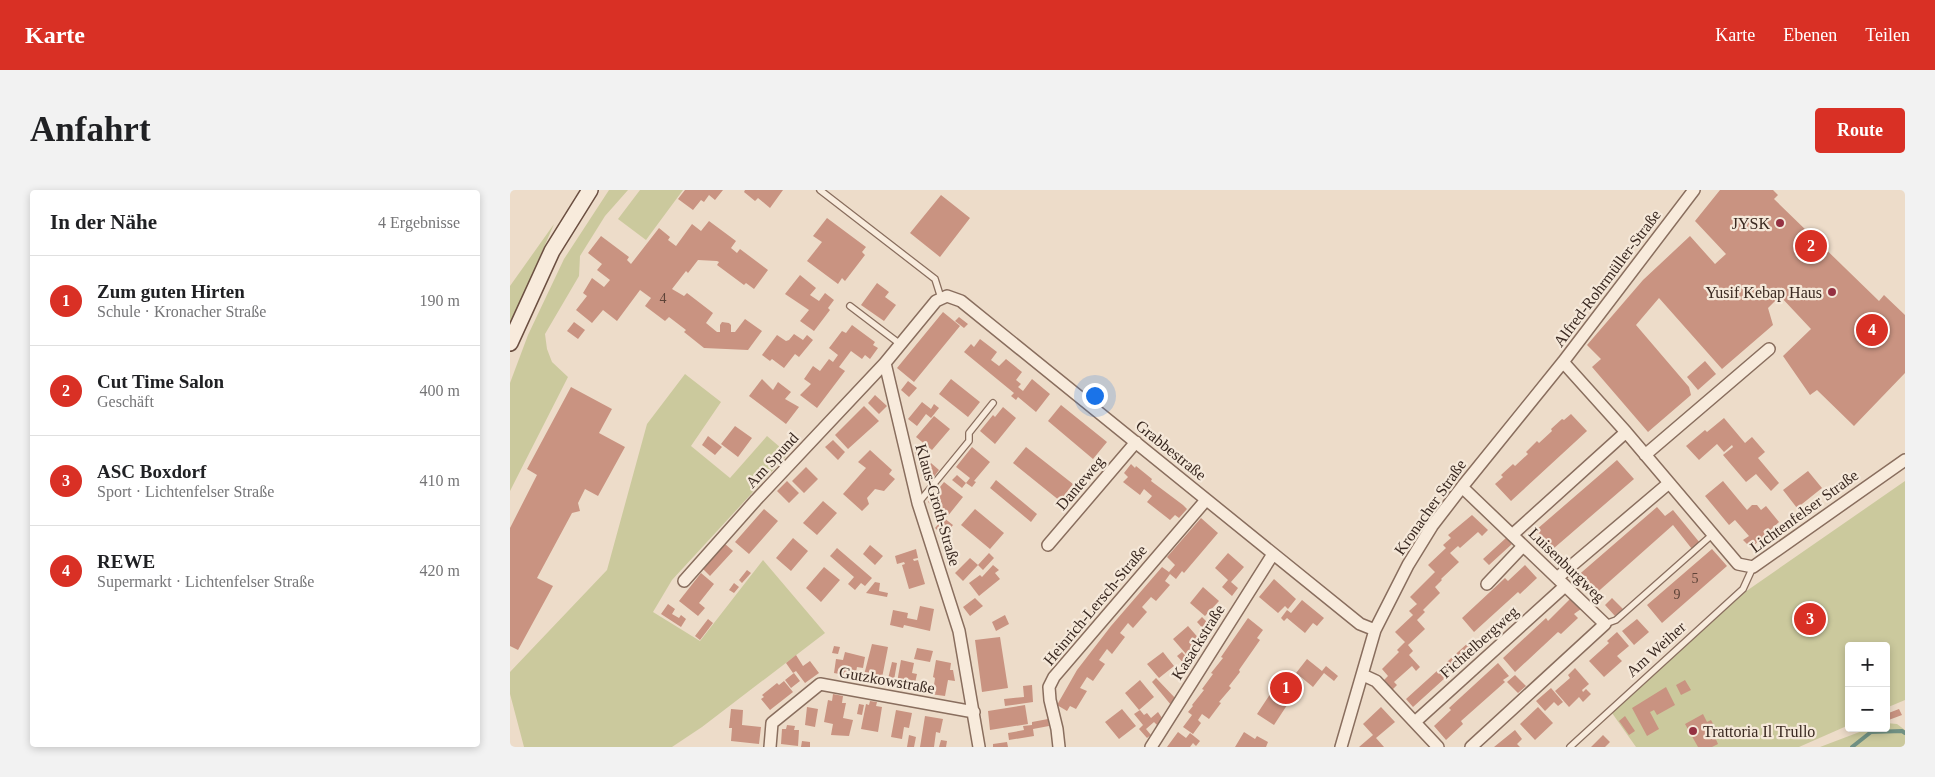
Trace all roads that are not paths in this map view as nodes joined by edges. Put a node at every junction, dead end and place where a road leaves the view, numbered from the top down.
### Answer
1 (590, 190) edge
2 (820, 190) edge
3 (1694, 190) edge
4 (944, 297) junction
5 (850, 306) dead end
6 (510, 343) edge
7 (900, 344) junction
8 (1769, 349) dead end
9 (1564, 362) junction
10 (884, 363) junction
11 (993, 403) dead end
12 (1626, 432) junction
13 (1136, 442) junction
14 (1645, 455) junction
15 (1905, 460) edge
16 (1669, 483) junction
17 (1462, 487) junction
18 (1206, 500) junction
19 (918, 503) junction
20 (1713, 534) junction
21 (1512, 535) junction
22 (1048, 544) dead end
23 (1523, 546) junction
24 (1273, 554) junction
25 (1753, 567) junction
26 (684, 581) dead end
27 (1561, 582) junction
28 (1487, 584) dead end
29 (1605, 624) junction
30 (1375, 630) junction
31 (1363, 675) junction
32 (974, 712) junction
33 (1415, 722) junction
34 (770, 747) edge
35 (979, 747) edge
36 (1059, 747) edge
37 (1151, 747) edge
38 (1341, 747) edge
39 (1438, 747) edge
40 (1471, 747) edge
41 (1570, 747) edge

1 - 6 main road
2 - 4 lane
3 - 9 street, Alfred-Rohrmüller-Straße
4 - 7 street
4 - 13 street, Grabbestraße
5 - 7 lane
7 - 10 street
8 - 14 street
9 - 12 street, Lichtenfelser Straße
9 - 17 street, Kronacher Straße
10 - 19 street, Klaus-Groth-Straße
10 - 26 street, Am Spund
11 - 19 lane
12 - 14 street, Lichtenfelser Straße
12 - 21 street
13 - 18 street, Grabbestraße
13 - 22 street, Danteweg
14 - 16 street, Lichtenfelser Straße
15 - 25 street, Lichtenfelser Straße
16 - 20 street, Lichtenfelser Straße
16 - 27 street, Fichtelbergweg
17 - 21 street, Luisenburgweg
17 - 30 street, Kronacher Straße
18 - 24 street, Grabbestraße
18 - 36 street, Heinrich-Lersch-Straße
19 - 32 street, Klaus-Groth-Straße
20 - 25 street, Lichtenfelser Straße
20 - 29 lane
21 - 23 street, Luisenburgweg
23 - 27 street, Luisenburgweg
23 - 28 street
24 - 30 street, Grabbestraße
24 - 37 street, Kasackstraße
25 - 41 lane, Am Weiher
27 - 29 street, Luisenburgweg
27 - 33 street, Fichtelbergweg
29 - 40 street, Luisenburgweg
30 - 31 street, Kronacher Straße
31 - 33 street
31 - 38 street, Kronacher Straße
32 - 34 street, Gutzkowstraße
32 - 35 street, Klaus-Groth-Straße
33 - 39 street

